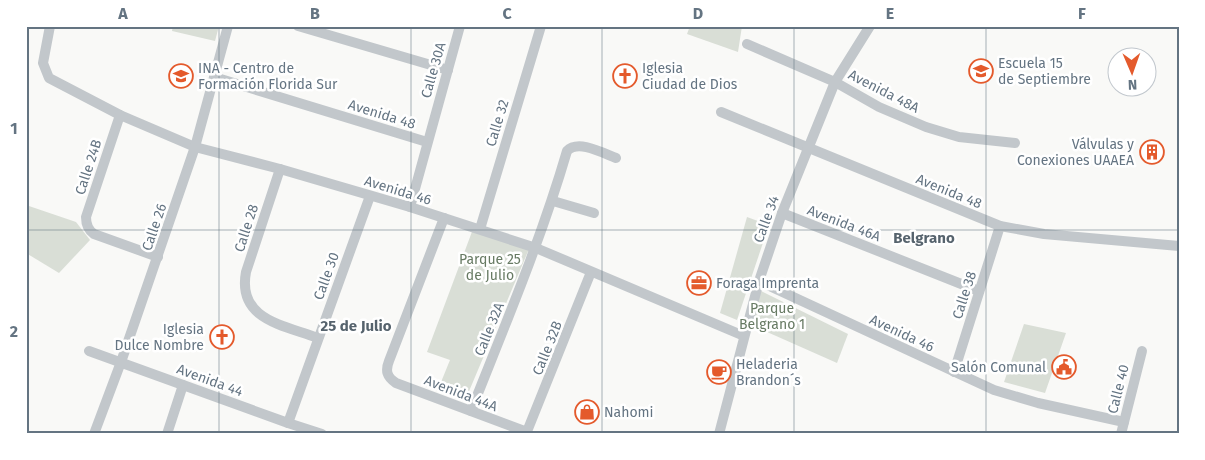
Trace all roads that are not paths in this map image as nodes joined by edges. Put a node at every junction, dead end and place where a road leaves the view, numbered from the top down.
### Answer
1 (50, 26) edge
2 (228, 26) edge
3 (298, 26) edge
4 (460, 26) edge
5 (541, 26) edge
6 (870, 26) edge
7 (747, 44) dead end
8 (448, 70) junction
9 (214, 77) junction
10 (836, 82) junction
11 (721, 112) dead end
12 (120, 116) junction
13 (428, 142) junction
14 (1015, 143) dead end
15 (195, 147) junction
16 (808, 148) junction
17 (616, 158) dead end
18 (280, 169) junction
19 (370, 196) junction
20 (552, 201) junction
21 (410, 207) junction
22 (594, 213) dead end
23 (782, 214) junction
24 (444, 218) junction
25 (1000, 226) junction
26 (480, 229) junction
27 (1179, 246) edge
28 (536, 248) junction
29 (158, 257) junction
30 (591, 272) junction
31 (759, 281) junction
32 (979, 291) junction
33 (744, 336) junction
34 (318, 338) junction
35 (89, 351) dead end
36 (1142, 351) dead end
37 (121, 362) junction
38 (954, 372) junction
39 (184, 385) junction
40 (471, 411) junction
41 (1124, 422) junction
42 (288, 423) junction
43 (527, 433) edge
44 (94, 434) edge
45 (167, 434) edge
46 (322, 434) edge
47 (719, 434) edge
48 (1122, 434) edge

1 - 12 street, Avenida 46
2 - 9 street, Calle 26
3 - 8 street
4 - 8 street, Calle 30A
5 - 26 street, Calle 32
6 - 10 street, Calle 34
7 - 10 street, Avenida 48A
8 - 13 street, Calle 30A
9 - 13 street, Avenida 48
9 - 15 street, Calle 26
10 - 14 street, Avenida 48A
10 - 16 street, Calle 34
11 - 16 street, Avenida 48
12 - 15 street, Avenida 46
12 - 29 street, Calle 24B
13 - 21 street, Calle 30A
15 - 18 street, Avenida 46
15 - 29 street, Calle 26
16 - 23 street, Calle 34
16 - 25 street, Avenida 48
17 - 20 street, Calle 32A
18 - 19 street, Avenida 46
18 - 34 street, Calle 28
19 - 21 street, Avenida 46
19 - 34 street, Calle 30
20 - 22 street
20 - 28 street, Calle 32A
21 - 24 street, Avenida 46
23 - 31 street, Calle 34
23 - 32 street, Avenida 46A
24 - 26 street, Avenida 46
24 - 40 street, Avenida 44A
25 - 27 street, Avenida 48
25 - 32 street, Calle 38
26 - 28 street, Avenida 46
28 - 30 street, Avenida 46
28 - 40 street, Calle 32A
29 - 37 street, Calle 26
30 - 33 street, Avenida 46
30 - 43 street, Calle 32B
31 - 33 street, Calle 34
31 - 38 street, Avenida 46
32 - 38 street, Calle 38
33 - 47 street, Calle 34
34 - 42 street, Calle 30
35 - 37 street, Avenida 44
36 - 41 street, Calle 40
37 - 39 street, Avenida 44
37 - 44 street, Calle 26
38 - 41 street, Avenida 46
39 - 42 street, Avenida 44
39 - 45 street
40 - 43 street, Avenida 44A
41 - 48 street, Calle 40
42 - 46 street, Avenida 44

